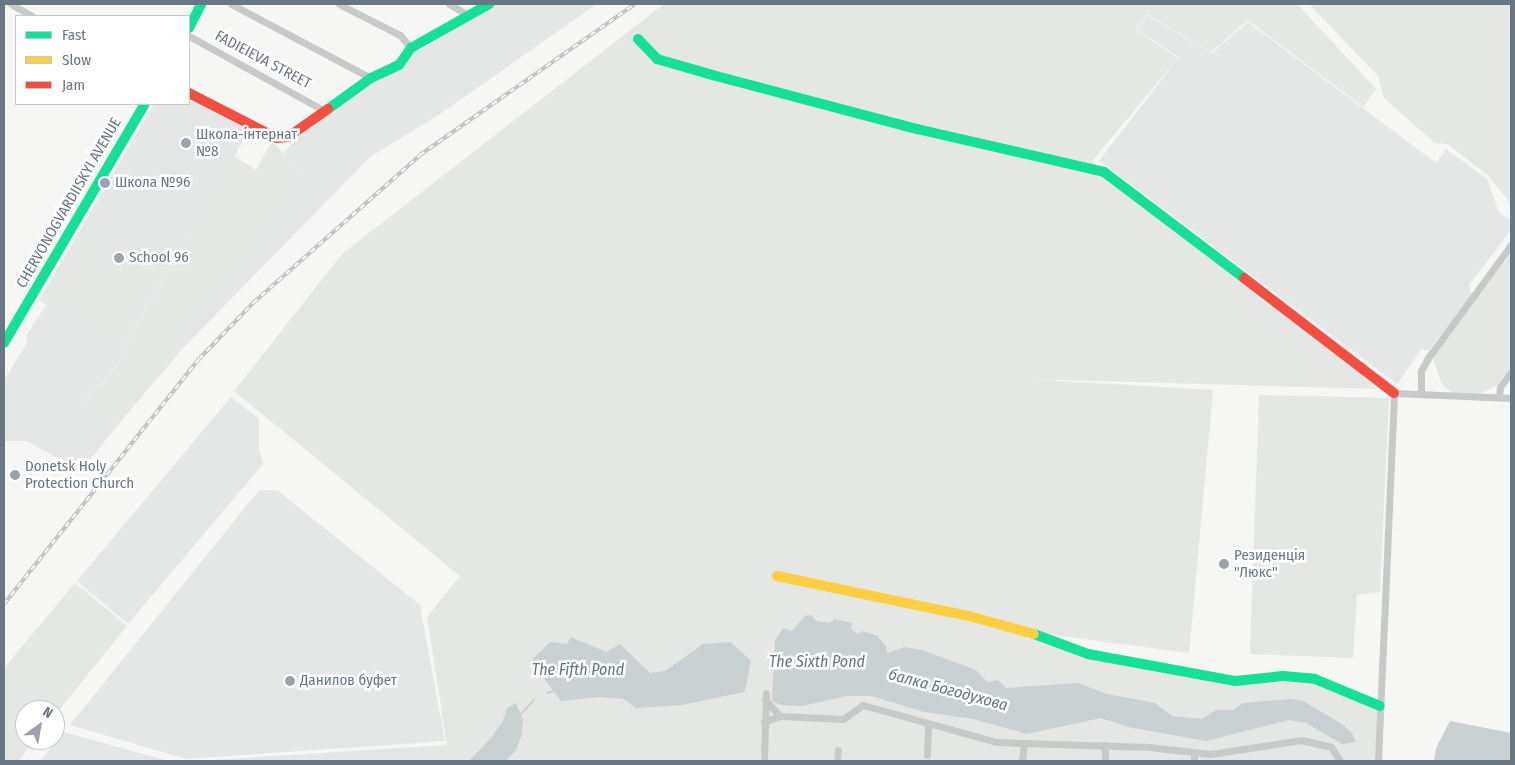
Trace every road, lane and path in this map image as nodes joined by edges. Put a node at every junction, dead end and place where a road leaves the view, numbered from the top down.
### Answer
1 (11, 4) edge
2 (201, 4) edge
3 (231, 4) edge
4 (338, 4) edge
5 (449, 4) edge
6 (489, 4) edge
7 (30, 15) edge
8 (470, 16) junction
9 (190, 26) edge
10 (190, 37) edge
11 (638, 40) dead end
12 (411, 48) junction
13 (371, 78) junction
14 (190, 94) edge
15 (143, 105) edge
16 (323, 110) junction
17 (1511, 245) edge
18 (4, 343) edge
19 (1511, 372) edge
20 (1394, 393) junction
21 (1421, 394) junction
22 (1499, 397) junction
23 (1511, 398) edge
24 (777, 576) dead end
25 (1380, 706) junction
26 (780, 716) junction
27 (764, 722) junction
28 (928, 724) junction
29 (1024, 743) junction
30 (1105, 746) junction
31 (838, 750) dead end
32 (1194, 753) junction
33 (927, 755) dead end
34 (1022, 760) dead end
35 (764, 761) edge
36 (837, 761) edge
37 (1105, 761) edge
38 (1194, 761) edge
39 (1340, 761) edge
40 (1378, 761) edge

1 - 7 street
2 - 9 street
3 - 13 street
4 - 12 street
5 - 8 street
6 - 8 street
8 - 12 street
10 - 16 street, FADIEIEVA STREET
11 - 20 street
12 - 13 street
13 - 16 street
14 - 16 street
15 - 18 street, CHERVONOGVARDIISKYI AVENUE
17 - 21 street
19 - 22 street
20 - 21 street
20 - 25 street
21 - 22 street
22 - 23 street
24 - 25 street
25 - 40 street
26 - 27 street
26 - 27 street
26 - 28 street
27 - 35 street
28 - 29 street
28 - 33 street
29 - 30 street
29 - 34 street
30 - 32 street
30 - 37 street
31 - 36 street
32 - 38 street
32 - 39 street

